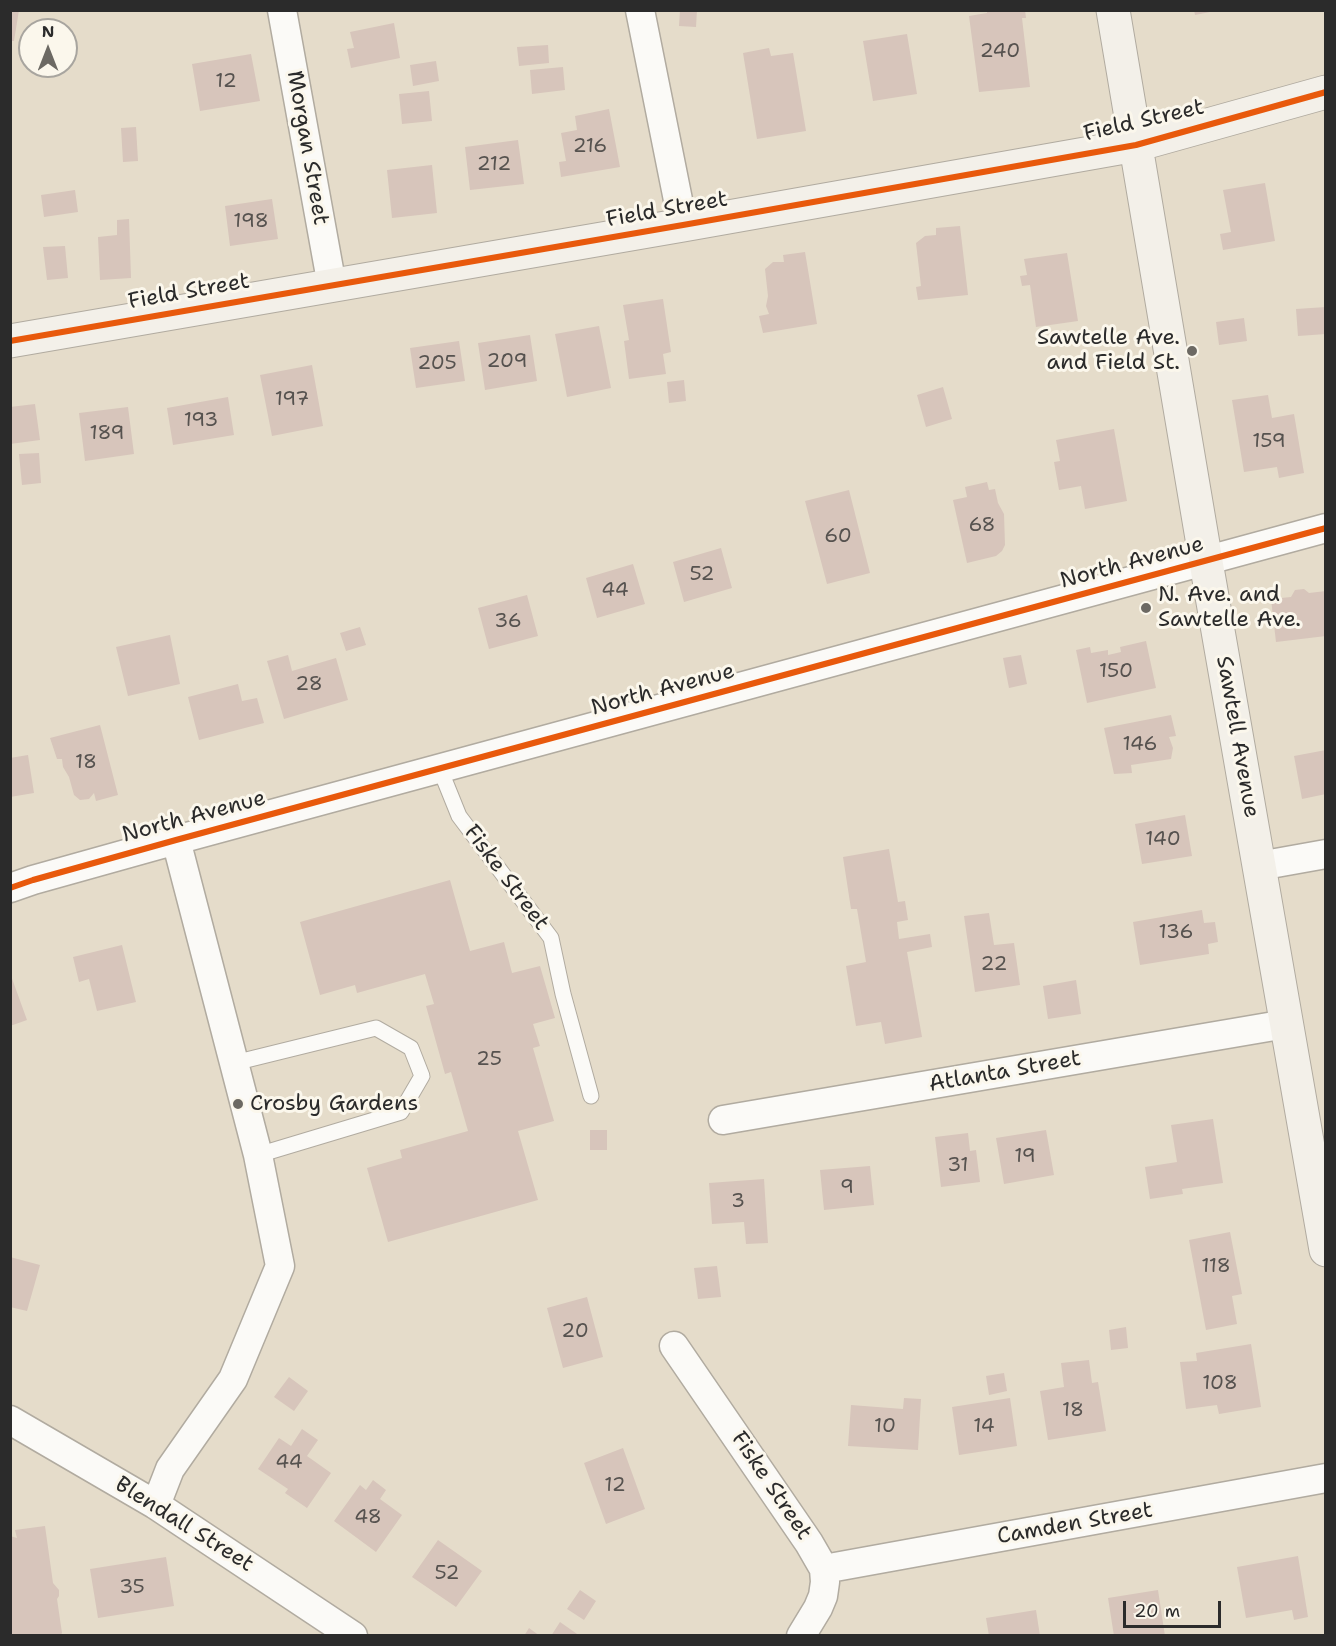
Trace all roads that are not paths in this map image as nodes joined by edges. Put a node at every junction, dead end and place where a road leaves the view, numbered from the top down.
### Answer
1 (282, 10) edge
2 (640, 10) edge
3 (1113, 10) edge
4 (1326, 92) edge
5 (1136, 145) junction
6 (683, 225) junction
7 (332, 286) junction
8 (10, 341) edge
9 (1326, 528) edge
10 (1206, 562) junction
11 (440, 768) junction
12 (176, 840) junction
13 (1326, 854) edge
14 (1259, 866) junction
15 (10, 888) edge
16 (1286, 1024) junction
17 (234, 1063) junction
18 (591, 1096) dead end
19 (723, 1120) dead end
20 (258, 1155) junction
21 (1324, 1230) edge
22 (674, 1346) dead end
23 (10, 1420) edge
24 (1326, 1478) edge
25 (156, 1505) junction
26 (824, 1569) junction
27 (353, 1635) edge
28 (801, 1635) edge

1 - 7 street, Morgan Street
2 - 6 street
3 - 5 street, Sawtell Avenue
4 - 5 street, Field Street
5 - 6 street, Field Street
5 - 10 street, Sawtell Avenue
6 - 7 street, Field Street
7 - 8 street, Field Street
9 - 10 street, North Avenue
10 - 11 street, North Avenue
10 - 14 street, Sawtell Avenue
11 - 12 street, North Avenue
11 - 18 lane, Fiske Street
12 - 15 street, North Avenue
12 - 17 street
13 - 14 street
14 - 16 street, Sawtell Avenue
16 - 19 street, Atlanta Street
16 - 21 street, Sawtell Avenue
17 - 20 street
17 - 20 lane
20 - 25 street
22 - 26 street, Fiske Street
23 - 25 street, Blendall Street
24 - 26 street, Camden Street
25 - 27 street, Blendall Street
26 - 28 street

